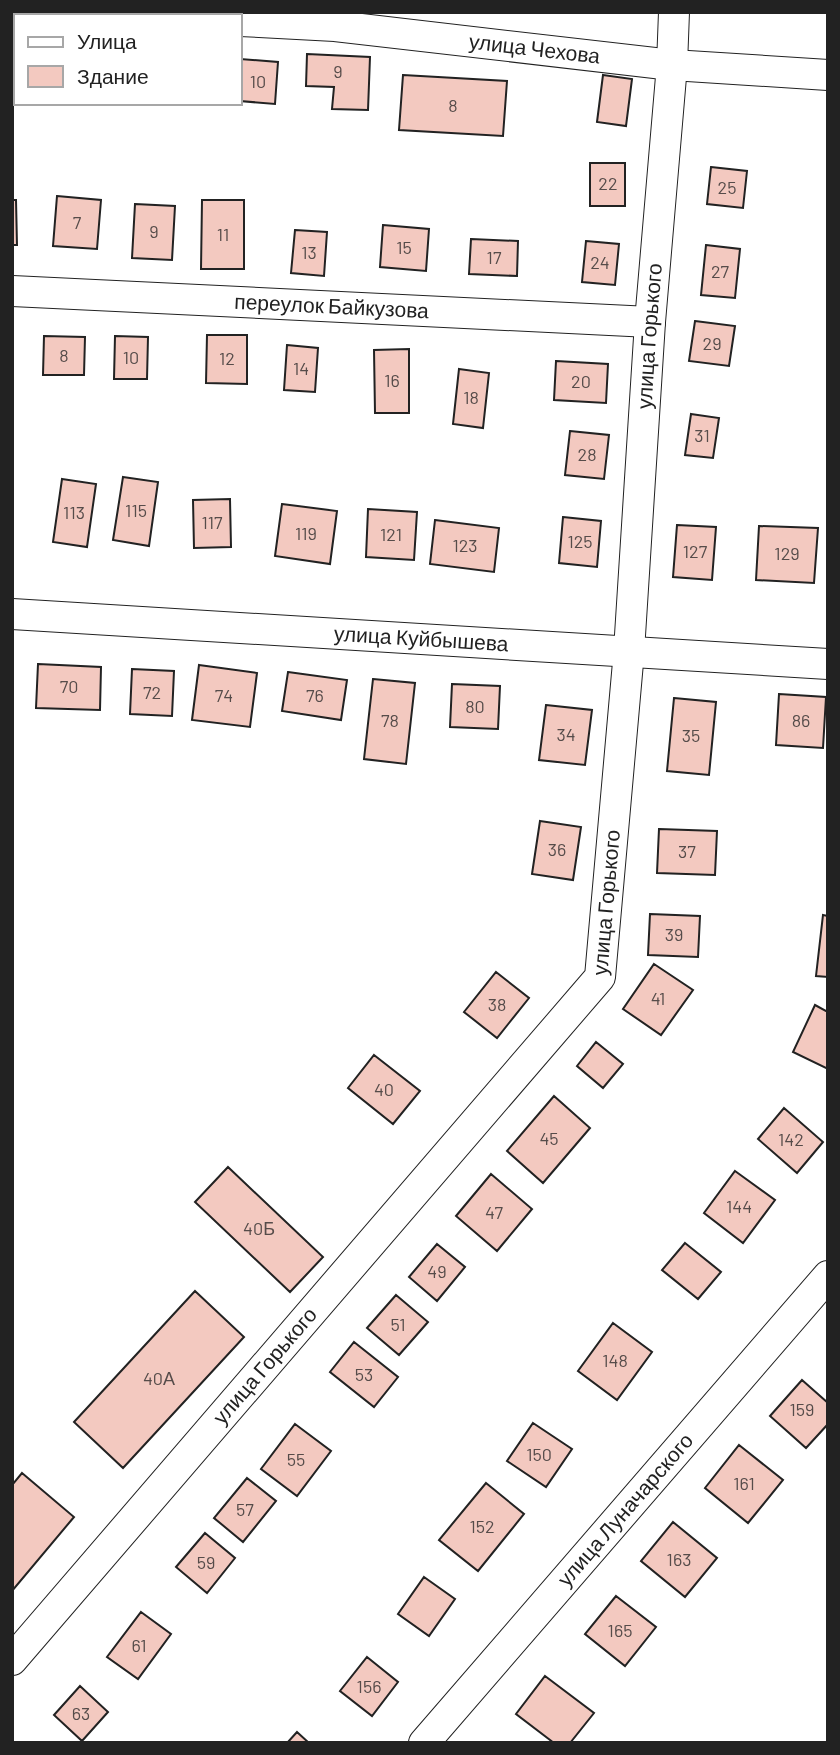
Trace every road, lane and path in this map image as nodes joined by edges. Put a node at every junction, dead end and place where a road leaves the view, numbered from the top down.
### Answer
1 (27, 12) edge
2 (674, 12) edge
3 (68, 14) edge
4 (335, 19) edge
5 (242, 21) edge
6 (672, 65) junction
7 (828, 75) edge
8 (12, 291) edge
9 (650, 322) junction
10 (12, 614) edge
11 (629, 651) junction
12 (828, 664) edge
13 (828, 1276) edge
14 (12, 1660) edge
15 (425, 1743) edge

1 - 3 street
2 - 6 street, улица Горького
4 - 5 street, улица Чехова
4 - 6 street, улица Чехова
6 - 7 street, улица Чехова
6 - 9 street, улица Горького
8 - 9 street, переулок Байкузова
9 - 11 street, улица Горького
10 - 11 street, улица Куйбышева
11 - 12 street, улица Куйбышева
11 - 14 street, улица Горького
13 - 15 street, улица Луначарского

